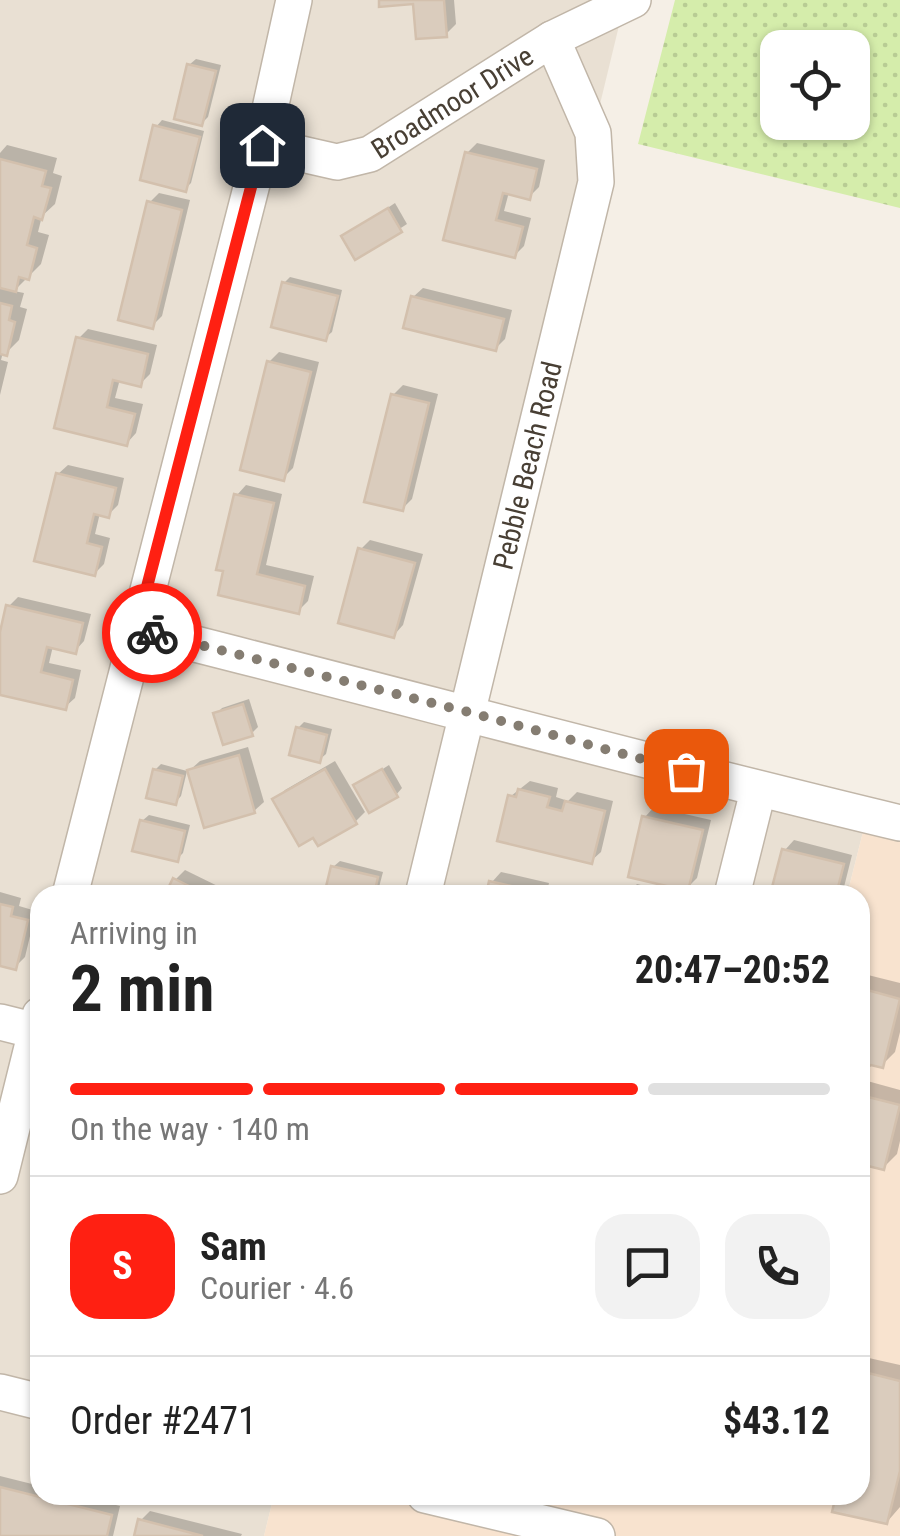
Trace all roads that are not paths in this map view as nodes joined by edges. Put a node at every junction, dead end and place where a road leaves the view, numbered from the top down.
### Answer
1 (294, 0) edge
2 (633, 0) edge
3 (552, 38) junction
4 (262, 145) junction
5 (136, 629) junction
6 (468, 712) junction
7 (758, 791) junction
8 (900, 823) edge
9 (72, 885) edge
10 (425, 885) edge
11 (734, 885) edge
12 (0, 1022) edge
13 (30, 1023) edge
14 (30, 1055) edge
15 (0, 1176) edge
16 (0, 1392) edge
17 (30, 1400) edge
18 (467, 1505) edge
19 (597, 1536) edge

1 - 4 street
2 - 3 street, Broadmoor Drive
3 - 4 street, Broadmoor Drive
3 - 6 street, Pebble Beach Road
4 - 5 street
5 - 6 street
5 - 9 street
6 - 7 street
6 - 10 street, Pebble Beach Road
7 - 8 street
7 - 11 street
12 - 13 street
14 - 15 street
16 - 17 street
18 - 19 street

